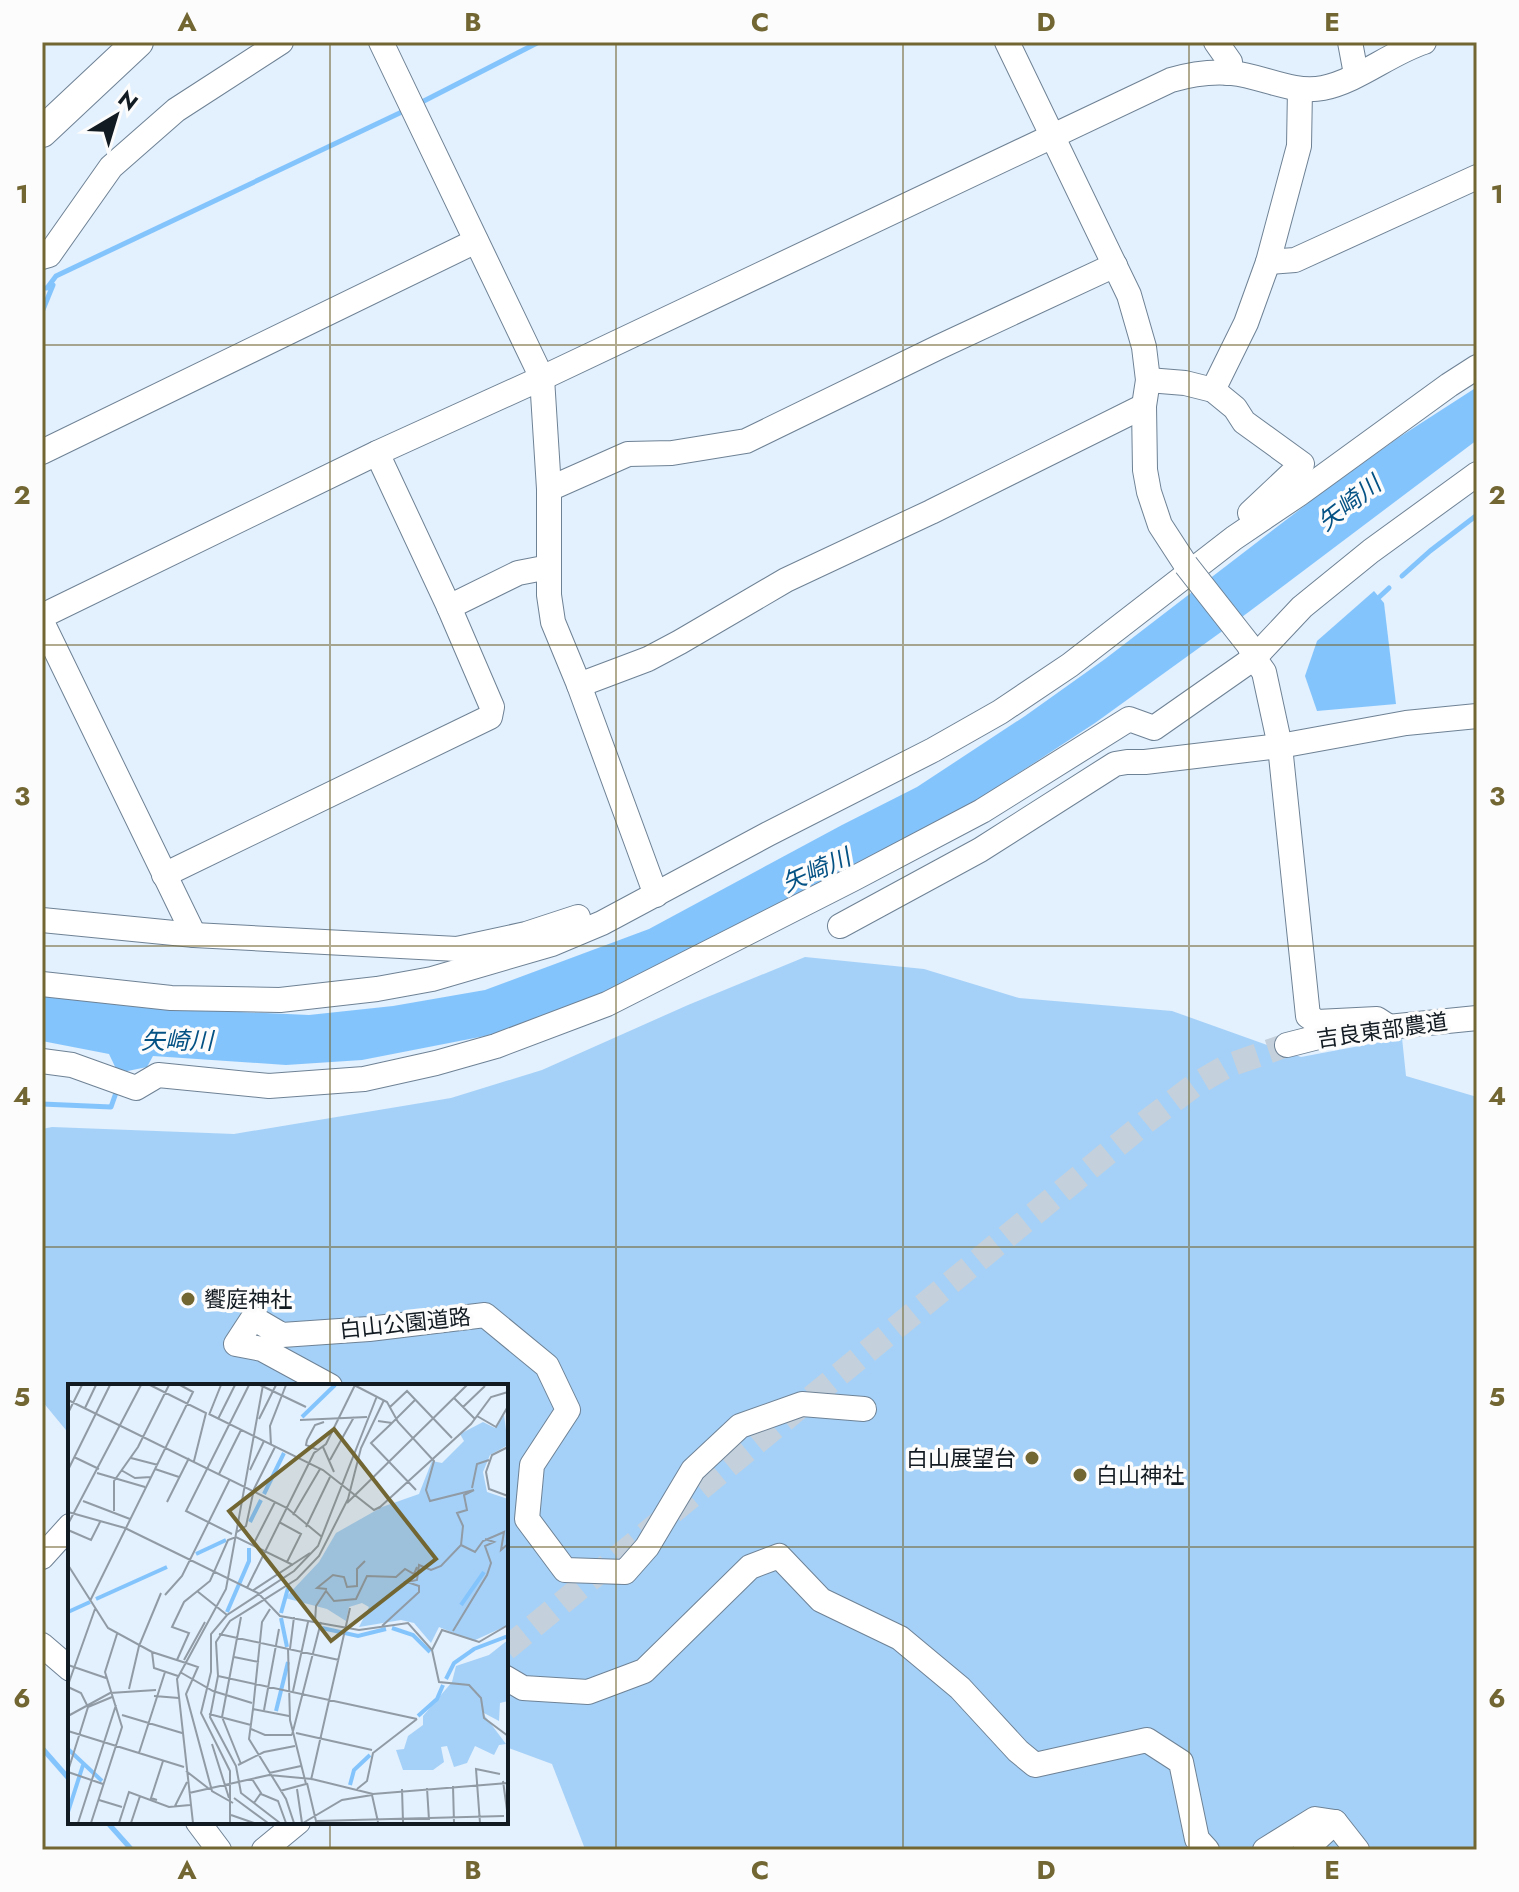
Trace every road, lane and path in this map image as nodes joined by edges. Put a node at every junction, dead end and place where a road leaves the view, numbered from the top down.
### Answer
1 (138, 42) edge
2 (281, 42) edge
3 (381, 42) edge
4 (1007, 42) edge
5 (1216, 42) edge
6 (1350, 42) edge
7 (1423, 42) edge
8 (1228, 73) junction
9 (1356, 74) junction
10 (1300, 89) junction
11 (42, 132) edge
12 (1052, 137) junction
13 (1477, 177) edge
14 (476, 241) junction
15 (42, 257) edge
16 (1268, 262) junction
17 (1115, 265) junction
18 (1477, 367) edge
19 (542, 378) junction
20 (1148, 380) junction
21 (1213, 390) junction
22 (1144, 406) junction
23 (42, 452) edge
24 (377, 453) junction
25 (1477, 474) edge
26 (549, 489) junction
27 (1234, 538) junction
28 (549, 567) junction
29 (449, 607) junction
30 (42, 616) edge
31 (42, 622) edge
32 (1251, 651) junction
33 (579, 685) junction
34 (1477, 716) edge
35 (1280, 746) junction
36 (164, 875) junction
37 (654, 889) junction
38 (42, 920) edge
39 (840, 926) dead end
40 (194, 935) junction
41 (42, 984) edge
42 (1477, 1018) edge
43 (1391, 1028) junction
44 (1287, 1045) tunnel mouth
45 (42, 1061) edge
46 (326, 1384) edge
47 (864, 1409) dead end
48 (68, 1528) edge
49 (42, 1557) edge
50 (43, 1646) edge
51 (68, 1667) edge
52 (508, 1679) edge
53 (1335, 1822) junction
54 (200, 1824) edge
55 (296, 1824) edge
56 (219, 1850) edge
57 (264, 1850) edge
58 (1207, 1850) edge
59 (1265, 1850) edge
60 (1305, 1850) edge
61 (1357, 1850) edge

1 - 11 main road
2 - 15 street
3 - 14 street
4 - 12 street
5 - 8 street
6 - 9 street
7 - 9 street
8 - 10 street
8 - 12 street
9 - 10 street
10 - 16 street
12 - 17 street
12 - 19 street
13 - 16 street
14 - 19 street
14 - 23 street
16 - 21 street
17 - 20 street
17 - 26 street
18 - 27 street
19 - 24 street
19 - 26 street
20 - 21 street
20 - 22 street
21 - 27 street
22 - 32 street, bridge
22 - 33 street
24 - 29 street
24 - 30 street
25 - 32 street
26 - 28 street
27 - 37 street
28 - 29 street
28 - 33 street
29 - 36 street
31 - 36 street
32 - 35 street
32 - 45 street
33 - 37 street
34 - 35 street
35 - 39 street
35 - 43 street
36 - 40 street
37 - 40 street
37 - 41 street
38 - 40 street
42 - 43 street, 吉良東部農道
43 - 44 street, 吉良東部農道
46 - 47 street, 白山公園道路
48 - 49 street
50 - 51 street
52 - 58 street
53 - 59 street
53 - 60 street
53 - 61 street
54 - 56 street
55 - 57 street

